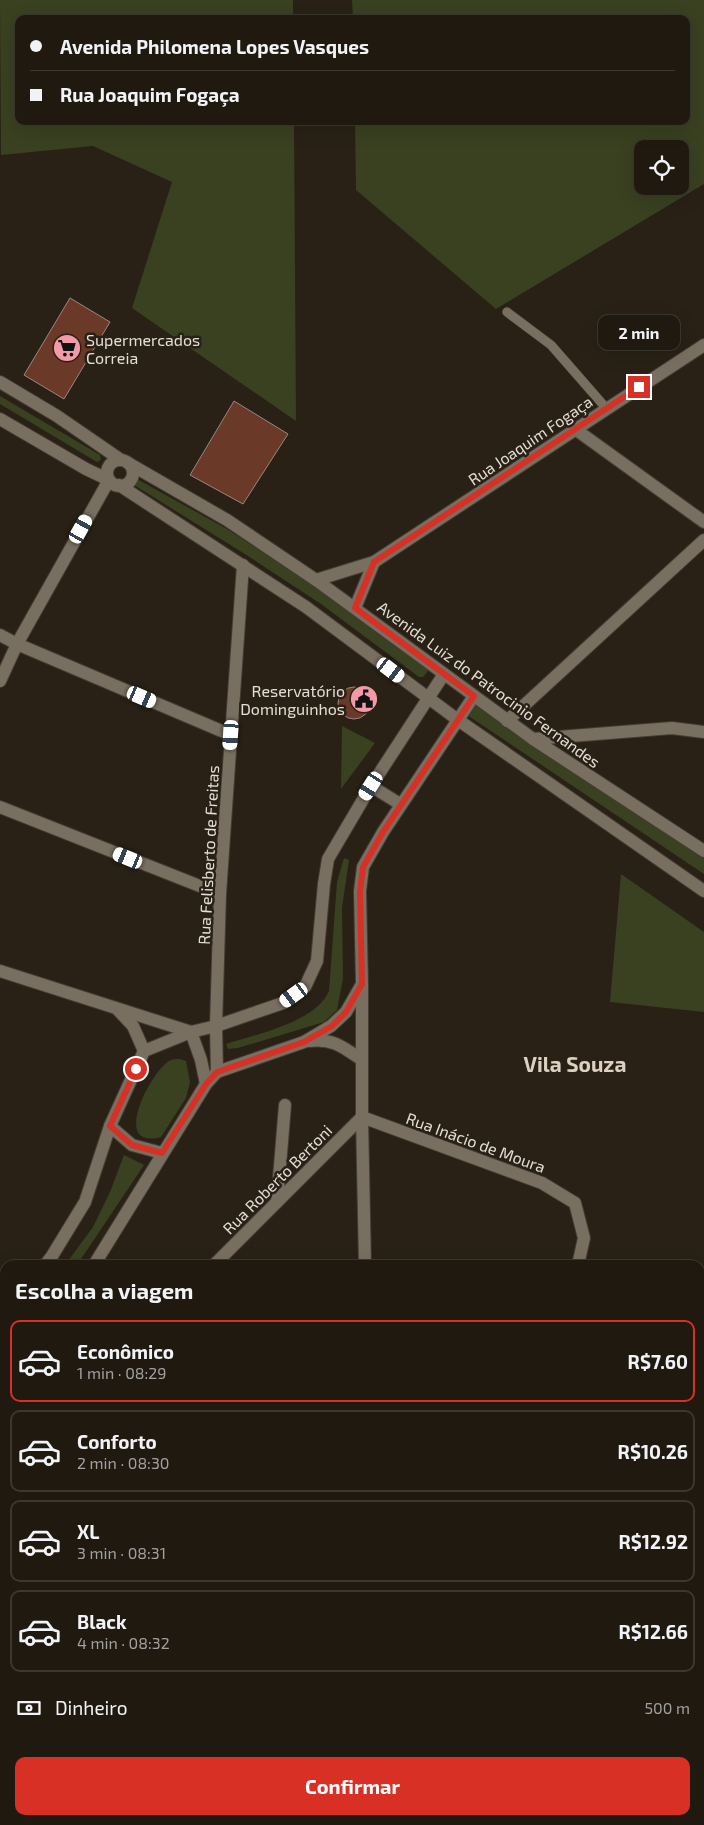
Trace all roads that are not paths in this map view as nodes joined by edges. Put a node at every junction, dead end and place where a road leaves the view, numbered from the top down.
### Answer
1 (507, 312) dead end
2 (704, 345) edge
3 (0, 382) edge
4 (606, 408) junction
5 (0, 419) edge
6 (575, 430) junction
7 (124, 461) junction
8 (114, 483) junction
9 (704, 522) edge
10 (704, 540) edge
11 (374, 562) junction
12 (243, 565) junction
13 (316, 580) junction
14 (355, 608) junction
15 (0, 635) edge
16 (17, 644) junction
17 (444, 674) junction
18 (0, 681) edge
19 (474, 696) junction
20 (428, 698) junction
21 (458, 720) junction
22 (507, 720) junction
23 (704, 732) edge
24 (231, 735) junction
25 (533, 740) junction
26 (371, 786) junction
27 (400, 804) junction
28 (0, 807) edge
29 (704, 852) edge
30 (704, 891) edge
31 (220, 894) junction
32 (0, 971) edge
33 (362, 984) junction
34 (116, 1008) junction
35 (216, 1026) junction
36 (191, 1032) junction
37 (304, 1042) junction
38 (144, 1051) junction
39 (362, 1060) junction
40 (217, 1072) junction
41 (206, 1084) junction
42 (285, 1105) dead end
43 (362, 1117) junction
44 (110, 1126) junction
45 (162, 1153) junction
46 (277, 1202) junction
47 (48, 1260) edge
48 (97, 1260) edge
49 (219, 1260) edge
50 (365, 1260) edge
51 (579, 1260) edge

1 - 4 lane
2 - 4 street, Rua Joaquim Fogaça
3 - 7 street, Avenida Luiz do Patrocinio Fernandes
4 - 6 street, Rua Joaquim Fogaça
5 - 8 street
6 - 9 street
6 - 11 street, Rua Joaquim Fogaça
7 - 8 street
7 - 8 street
7 - 13 street, Avenida Luiz do Patrocinio Fernandes
8 - 12 street
8 - 16 street
10 - 22 street
11 - 13 street, Rua Joaquim Fogaça
11 - 14 street
12 - 20 street
12 - 24 street, Rua Felisberto de Freitas
13 - 14 street, Avenida Luiz do Patrocinio Fernandes
14 - 17 street, Avenida Luiz do Patrocinio Fernandes
15 - 16 street
16 - 18 street
16 - 24 street
17 - 19 street, Avenida Luiz do Patrocinio Fernandes
17 - 20 street
19 - 21 street
19 - 22 street, Avenida Luiz do Patrocinio Fernandes
20 - 21 street
20 - 26 street
21 - 27 street
21 - 30 street
22 - 25 street, Avenida Luiz do Patrocinio Fernandes
23 - 25 street
24 - 31 street, Rua Felisberto de Freitas
25 - 29 street, Avenida Luiz do Patrocinio Fernandes
26 - 27 street
26 - 35 street
27 - 33 street
28 - 31 street
31 - 35 street, Rua Felisberto de Freitas
32 - 34 street
33 - 37 street
33 - 39 street
34 - 36 street
34 - 38 street
35 - 36 street
35 - 40 street, Rua Felisberto de Freitas
36 - 38 street
36 - 41 street
37 - 39 street
37 - 40 street
38 - 44 street
39 - 43 street
40 - 41 street
41 - 45 street
42 - 46 street
43 - 46 street, Rua Roberto Bertoni
43 - 50 street
43 - 51 street, Rua Inácio de Moura
44 - 45 street
44 - 47 street
45 - 48 street
46 - 49 street, Rua Roberto Bertoni

